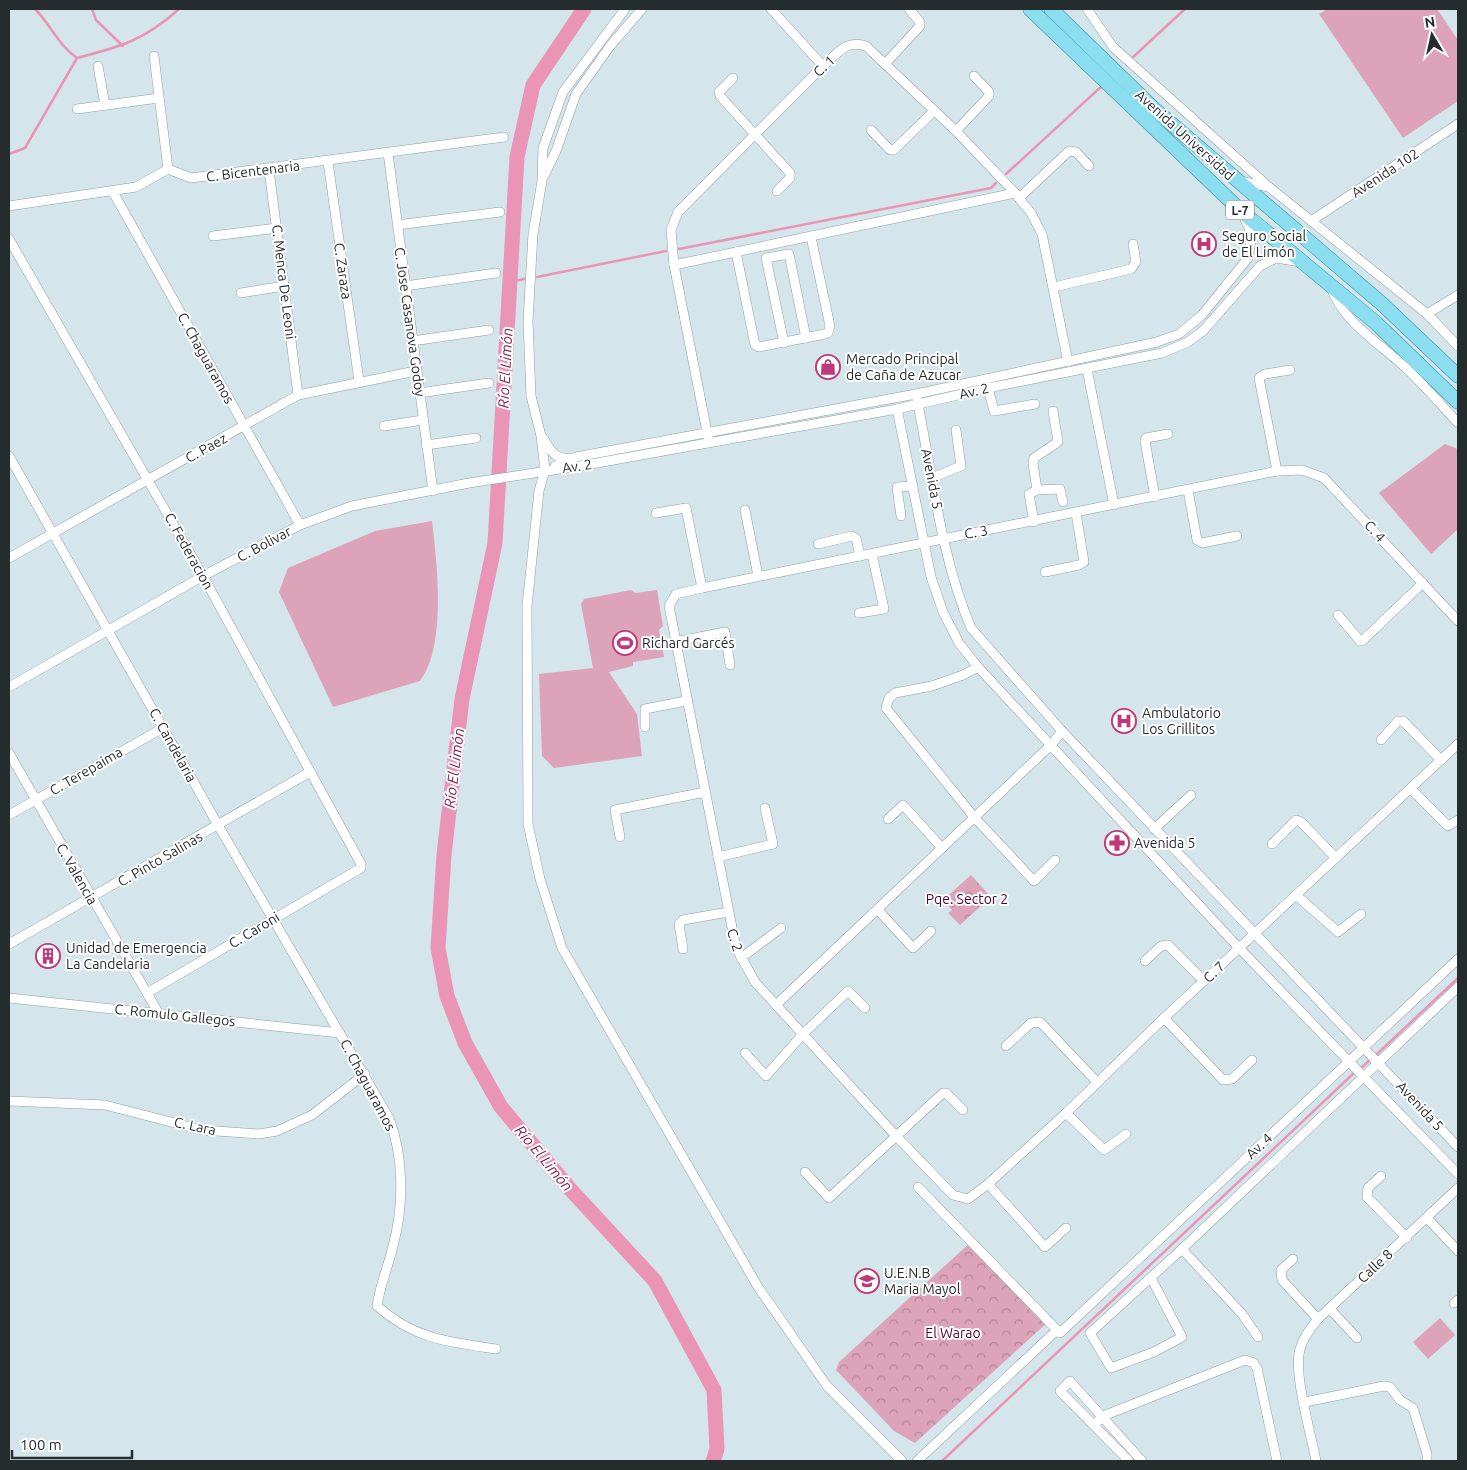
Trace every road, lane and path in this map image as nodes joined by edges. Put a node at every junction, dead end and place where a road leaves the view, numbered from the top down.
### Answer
1 (625, 9) edge
2 (642, 9) edge
3 (771, 9) edge
4 (908, 9) edge
5 (1030, 9) edge
6 (1051, 9) edge
7 (1087, 9) edge
8 (154, 56) dead end
9 (885, 64) junction
10 (98, 66) dead end
11 (823, 66) junction
12 (974, 76) dead end
13 (733, 78) dead end
14 (159, 98) junction
15 (105, 105) junction
16 (77, 109) dead end
17 (934, 111) junction
18 (1458, 124) edge
19 (871, 130) dead end
20 (956, 131) junction
21 (755, 134) junction
22 (504, 137) dead end
23 (388, 153) junction
24 (328, 162) junction
25 (1090, 166) dead end
26 (168, 169) junction
27 (269, 170) junction
28 (1235, 180) junction
29 (542, 181) junction
30 (1270, 187) junction
31 (777, 191) dead end
32 (113, 192) junction
33 (1017, 195) junction
34 (9, 206) edge
35 (500, 212) dead end
36 (1241, 212) junction
37 (1311, 221) junction
38 (397, 225) junction
39 (277, 228) junction
40 (212, 236) dead end
41 (812, 237) junction
42 (9, 239) edge
43 (1133, 244) dead end
44 (736, 252) junction
45 (1301, 262) junction
46 (674, 265) junction
47 (496, 274) dead end
48 (1330, 284) junction
49 (284, 286) junction
50 (405, 286) junction
51 (1054, 287) junction
52 (241, 293) dead end
53 (1458, 295) edge
54 (1427, 314) junction
55 (489, 330) dead end
56 (806, 338) junction
57 (412, 341) junction
58 (784, 343) junction
59 (1458, 346) edge
60 (1068, 362) junction
61 (1453, 368) edge
62 (1086, 369) junction
63 (416, 370) junction
64 (1290, 370) dead end
65 (1458, 376) edge
66 (359, 381) junction
67 (489, 383) dead end
68 (988, 388) junction
69 (420, 393) junction
70 (916, 394) junction
71 (298, 395) junction
72 (1458, 402) edge
73 (918, 404) junction
74 (1035, 404) dead end
75 (897, 409) junction
76 (1053, 411) dead end
77 (423, 420) junction
78 (1458, 422) edge
79 (244, 426) junction
80 (384, 426) dead end
81 (956, 430) dead end
82 (1168, 434) dead end
83 (541, 436) junction
84 (708, 437) junction
85 (476, 438) dead end
86 (426, 445) junction
87 (9, 456) edge
88 (576, 457) junction
89 (545, 470) junction
90 (1276, 471) junction
91 (932, 478) junction
92 (149, 480) junction
93 (913, 486) junction
94 (433, 490) junction
95 (1037, 490) junction
96 (1188, 490) junction
97 (1155, 497) junction
98 (1063, 502) dead end
99 (1114, 505) junction
100 (745, 510) dead end
101 (656, 513) dead end
102 (1076, 513) junction
103 (901, 516) dead end
104 (1034, 522) junction
105 (300, 525) junction
106 (53, 533) junction
107 (1236, 536) dead end
108 (943, 538) junction
109 (924, 542) junction
110 (818, 544) dead end
111 (872, 554) junction
112 (860, 556) junction
113 (9, 558) edge
114 (1045, 572) dead end
115 (204, 576) junction
116 (758, 576) junction
117 (1423, 583) junction
118 (702, 588) junction
119 (676, 594) joint
120 (858, 613) dead end
121 (1338, 615) dead end
122 (1457, 617) edge
123 (109, 631) junction
124 (675, 642) junction
125 (730, 665) dead end
126 (978, 667) junction
127 (9, 687) edge
128 (686, 701) junction
129 (646, 727) dead end
130 (163, 728) junction
131 (1062, 732) junction
132 (1381, 740) dead end
133 (1052, 744) junction
134 (1458, 744) edge
135 (9, 753) edge
136 (1440, 760) junction
137 (310, 772) junction
138 (1411, 789) junction
139 (705, 792) junction
140 (1191, 795) dead end
141 (36, 800) junction
142 (765, 808) dead end
143 (9, 815) edge
144 (974, 817) junction
145 (888, 819) dead end
146 (1458, 820) edge
147 (218, 825) junction
148 (1154, 829) junction
149 (620, 837) dead end
150 (1272, 844) dead end
151 (942, 848) junction
152 (718, 857) junction
153 (1336, 858) junction
154 (1055, 860) dead end
155 (361, 868) joint
156 (1296, 895) junction
157 (91, 898) junction
158 (878, 910) junction
159 (728, 912) junction
160 (1361, 914) dead end
161 (272, 919) junction
162 (781, 928) dead end
163 (931, 931) dead end
164 (1255, 934) junction
165 (9, 944) edge
166 (1240, 948) junction
167 (684, 949) dead end
168 (741, 958) junction
169 (1458, 959) edge
170 (1145, 961) dead end
171 (1204, 981) junction
172 (1458, 987) edge
173 (147, 993) junction
174 (9, 998) edge
175 (776, 1005) junction
176 (864, 1008) dead end
177 (159, 1014) junction
178 (1164, 1018) junction
179 (340, 1033) junction
180 (802, 1035) junction
181 (1006, 1046) dead end
182 (1364, 1047) junction
183 (746, 1053) dead end
184 (1252, 1060) dead end
185 (1349, 1061) junction
186 (1378, 1062) junction
187 (365, 1074) junction
188 (1363, 1077) junction
189 (1098, 1082) junction
190 (9, 1101) edge
191 (963, 1110) dead end
192 (1066, 1112) junction
193 (1126, 1134) dead end
194 (897, 1137) junction
195 (1458, 1147) edge
196 (805, 1172) dead end
197 (1458, 1174) edge
198 (1381, 1176) dead end
199 (988, 1184) junction
200 (918, 1187) dead end
201 (1458, 1188) edge
202 (968, 1198) joint
203 (1427, 1218) junction
204 (1066, 1228) dead end
205 (1407, 1238) junction
206 (1182, 1249) junction
207 (1458, 1251) edge
208 (1293, 1259) dead end
209 (1151, 1278) junction
210 (1330, 1308) junction
211 (1318, 1319) junction
212 (1059, 1332) junction
213 (1258, 1337) dead end
214 (1357, 1338) dead end
215 (496, 1349) dead end
216 (1304, 1402) junction
217 (1104, 1416) junction
218 (1094, 1425) junction
219 (902, 1461) edge
220 (917, 1461) edge
221 (1129, 1461) edge
222 (1142, 1461) edge
223 (1277, 1461) edge
224 (1316, 1461) edge
225 (1427, 1461) edge

1 - 29 street
2 - 29 street
3 - 11 street
4 - 9 street
5 - 36 main road, Avenida Universidad / L-7
6 - 28 main road, Avenida Universidad / L-7
7 - 30 street, Avenida Universidad
8 - 14 street
9 - 11 street, C. 1
9 - 17 street, C. 1
10 - 15 street
11 - 21 street, C. 1
12 - 20 street
13 - 21 street
14 - 15 street
14 - 26 street
15 - 16 street
17 - 19 street
17 - 20 street, C. 1
18 - 37 street, Avenida 102
20 - 33 street, C. 1
21 - 31 street
21 - 46 street, C. 1
22 - 23 street, C. Bicentenaria
23 - 24 street, C. Bicentenaria
23 - 38 street, C. Jose Casanova Godoy
24 - 27 street, C. Bicentenaria
24 - 66 street, C. Zaraza
25 - 33 street
26 - 27 street, C. Bicentenaria
26 - 32 street
27 - 39 street, C. Menca De Leoni
28 - 30 street
28 - 61 main road, Avenida Universidad / L-7
29 - 83 street
30 - 37 street, Avenida Universidad
32 - 34 street
32 - 79 street, C. Chaguaramos
33 - 41 street
33 - 51 street, C. 1
35 - 38 street
36 - 45 main road, Avenida Universidad / L-7
36 - 60 street, Av. 2
37 - 54 street, Avenida Universidad
38 - 50 street, C. Jose Casanova Godoy
39 - 40 street
39 - 49 street, C. Menca De Leoni
41 - 44 street
41 - 56 street
42 - 92 street, C. Federacion
43 - 51 street
44 - 46 street
44 - 58 street
45 - 48 main road, Avenida Universidad / L-7
45 - 62 street, Av. 2
46 - 84 street, C. 1
47 - 50 street
48 - 72 main road, Avenida Universidad / L-7
48 - 78 street, Avenida Universidad / L-7
49 - 52 street
49 - 71 street, C. Menca De Leoni
50 - 57 street, C. Jose Casanova Godoy
51 - 60 street, C. 1
53 - 54 street
54 - 59 street, Avenida Universidad
55 - 57 street
56 - 58 street
56 - 58 street
57 - 63 street, C. Jose Casanova Godoy
60 - 70 street, Av. 2
61 - 65 main road, Avenida Universidad / L-7
62 - 68 street, Av. 2
62 - 99 street
63 - 66 street, C. Paez
63 - 69 street, C. Jose Casanova Godoy
64 - 90 street
66 - 71 street, C. Paez
67 - 69 street
68 - 73 street, Av. 2
68 - 74 street
69 - 77 street, C. Jose Casanova Godoy
70 - 73 street, Avenida 5
70 - 84 street, Av. 2
71 - 79 street, C. Paez
73 - 75 street, Av. 2
73 - 91 street, Avenida 5
75 - 84 street, Av. 2
75 - 93 street, Avenida 5
76 - 95 street
77 - 80 street
77 - 86 street, C. Jose Casanova Godoy
79 - 92 street, C. Paez
79 - 105 street, C. Chaguaramos
81 - 91 street
82 - 97 street
83 - 88 street
83 - 89 street
84 - 88 street, Av. 2
84 - 89 street, Av. 2
85 - 86 street
86 - 94 street, C. Jose Casanova Godoy
87 - 106 street, C. Candelaria
88 - 89 street, Av. 2
89 - 94 street, C. Bolivar
89 - 219 street
90 - 96 street, C. 3
90 - 117 street, C. 4
91 - 108 street, Avenida 5
92 - 106 street, C. Paez
92 - 115 street, C. Federacion
93 - 103 street
93 - 109 street, Avenida 5
94 - 105 street, C. Bolivar
95 - 98 street
95 - 104 street
96 - 97 street, C. 3
96 - 107 street
97 - 99 street, C. 3
99 - 102 street, C. 3
100 - 116 street
101 - 118 street
102 - 104 street, C. 3
102 - 114 street
104 - 108 street, C. 3
105 - 115 street, C. Bolivar
106 - 113 street, C. Paez
106 - 123 street, C. Candelaria
108 - 109 street, C. 3
108 - 131 street, Avenida 5
109 - 111 street, C. 3
109 - 126 street, Avenida 5
110 - 112 street
111 - 112 street, C. 3
111 - 120 street
112 - 116 street, C. 3
115 - 123 street, C. Bolivar
115 - 137 street, C. Federacion
116 - 118 street, C. 3
117 - 121 street
117 - 122 street, C. 4
118 - 119 street, C. 3
119 - 124 street, C. 2
123 - 127 street, C. Bolivar
123 - 130 street, C. Candelaria
124 - 125 street
124 - 128 street, C. 2
126 - 133 street, Avenida 5
126 - 144 street
128 - 129 street
128 - 139 street, C. 2
130 - 141 street, C. Terepaima
130 - 147 street, C. Candelaria
131 - 133 street
131 - 148 street, Avenida 5
132 - 136 street
133 - 144 street
133 - 166 street, Avenida 5
134 - 136 street, C. 7
135 - 141 street, C. Valencia
136 - 138 street, C. 7
137 - 147 street, C. Pinto Salinas
137 - 155 street, C. Federacion
138 - 146 street
138 - 153 street, C. 7
139 - 149 street
139 - 152 street, C. 2
140 - 148 street
141 - 143 street, C. Terepaima
141 - 157 street, C. Valencia
142 - 152 street
144 - 151 street
144 - 154 street
145 - 151 street
147 - 157 street, C. Pinto Salinas
147 - 161 street, C. Candelaria
148 - 164 street, Avenida 5
150 - 153 street
151 - 158 street
152 - 159 street, C. 2
153 - 156 street, C. 7
155 - 161 street, C. Caroni
156 - 160 street
156 - 164 street, C. 7
157 - 165 street, C. Pinto Salinas
157 - 173 street, C. Valencia
158 - 163 street
158 - 175 street
159 - 167 street
159 - 168 street, C. 2
161 - 173 street, C. Caroni
161 - 179 street, C. Candelaria
162 - 168 street
164 - 166 street, C. 7
164 - 182 street, Avenida 5
166 - 171 street, C. 7
166 - 185 street, Avenida 5
168 - 175 street, C. 2
169 - 182 street, Av. 4
170 - 171 street
171 - 178 street, C. 7
172 - 186 street, Av. 4
173 - 177 street, C. Valencia
174 - 177 street, C. Romulo Gallegos
175 - 180 street, C. 2
176 - 180 street
177 - 179 street, C. Romulo Gallegos
178 - 184 street
178 - 189 street, C. 7
179 - 187 street, C. Chaguaramos
180 - 183 street
180 - 194 street, C. 2
181 - 189 street
182 - 185 street, Av. 4
182 - 186 street, Avenida 5
185 - 188 street, Avenida 5
185 - 212 street, Av. 4
186 - 188 street, Av. 4
186 - 195 street, Avenida 5
187 - 190 street, C. Lara
187 - 215 street, C. Chaguaramos
188 - 197 street, Avenida 5
188 - 206 street, Av. 4
189 - 192 street, C. 7
191 - 194 street
192 - 193 street
192 - 199 street, C. 7
194 - 196 street
194 - 202 street, C. 2
198 - 205 street
199 - 202 street, C. 7
199 - 204 street
200 - 212 street
201 - 203 street, Calle 8
203 - 205 street, Calle 8
203 - 207 street
205 - 210 street, Calle 8
206 - 209 street, Av. 4
206 - 213 street
208 - 211 street
209 - 209 street, Av. 4
210 - 211 street, Calle 8
210 - 214 street
211 - 216 street, Calle 8
212 - 220 street, Av. 4
216 - 224 street
216 - 225 street
217 - 218 street
217 - 218 street
217 - 222 street
217 - 223 street
218 - 221 street

